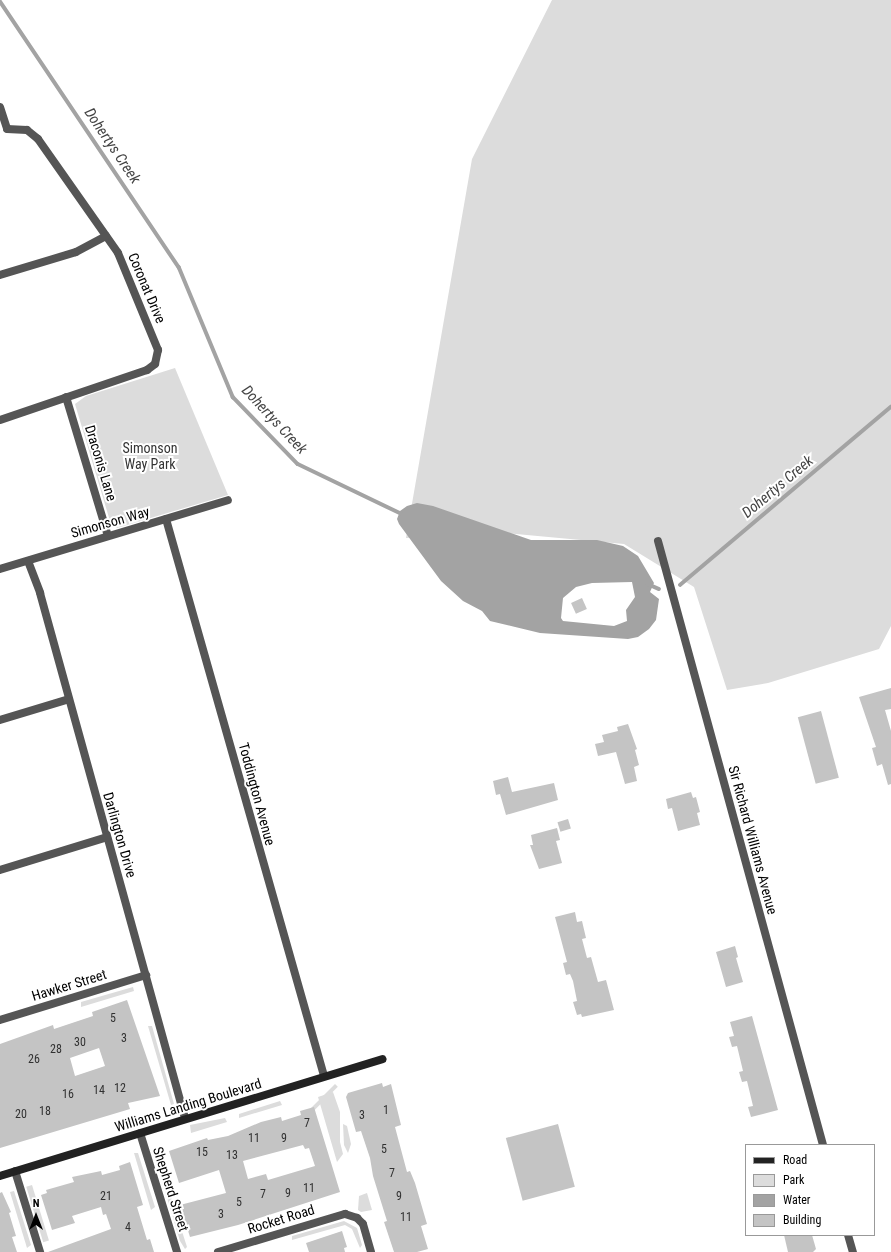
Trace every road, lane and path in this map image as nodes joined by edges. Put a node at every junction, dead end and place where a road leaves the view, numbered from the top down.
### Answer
1 (0, 107) edge
2 (4, 130) edge
3 (106, 236) junction
4 (0, 275) edge
5 (66, 397) junction
6 (0, 420) edge
7 (228, 500) dead end
8 (166, 519) junction
9 (108, 536) junction
10 (658, 541) dead end
11 (28, 561) junction
12 (0, 569) edge
13 (69, 699) junction
14 (0, 720) edge
15 (107, 837) junction
16 (0, 870) edge
17 (146, 975) junction
18 (0, 1020) edge
19 (383, 1059) dead end
20 (324, 1076) junction
21 (185, 1118) junction
22 (140, 1133) junction
23 (823, 1144) edge
24 (15, 1171) junction
25 (0, 1176) edge
26 (848, 1236) edge
27 (40, 1252) edge
28 (177, 1252) edge
29 (218, 1252) edge
30 (371, 1252) edge
31 (853, 1252) edge

1 - 2 street, Coronat Drive
2 - 3 street, Coronat Drive
3 - 4 street
3 - 5 street, Coronat Drive
5 - 6 street, Coronat Drive
5 - 9 street, Draconis Lane
7 - 8 street, Simonson Way
8 - 9 street, Simonson Way
8 - 20 street, Toddington Avenue
9 - 11 street, Simonson Way
10 - 23 street, Sir Richard Williams Avenue
11 - 12 street, Simonson Way
11 - 13 street, Darlington Drive
13 - 14 street
13 - 15 street, Darlington Drive
15 - 16 street
15 - 17 street, Darlington Drive
17 - 18 street, Hawker Street
17 - 21 street, Darlington Drive
19 - 20 street, Williams Landing Boulevard
20 - 21 street, Williams Landing Boulevard
21 - 22 street, Williams Landing Boulevard
22 - 24 street, Williams Landing Boulevard
22 - 28 street, Shepherd Street
24 - 25 street, Williams Landing Boulevard
24 - 27 street
26 - 31 street
29 - 30 street, Rocket Road

